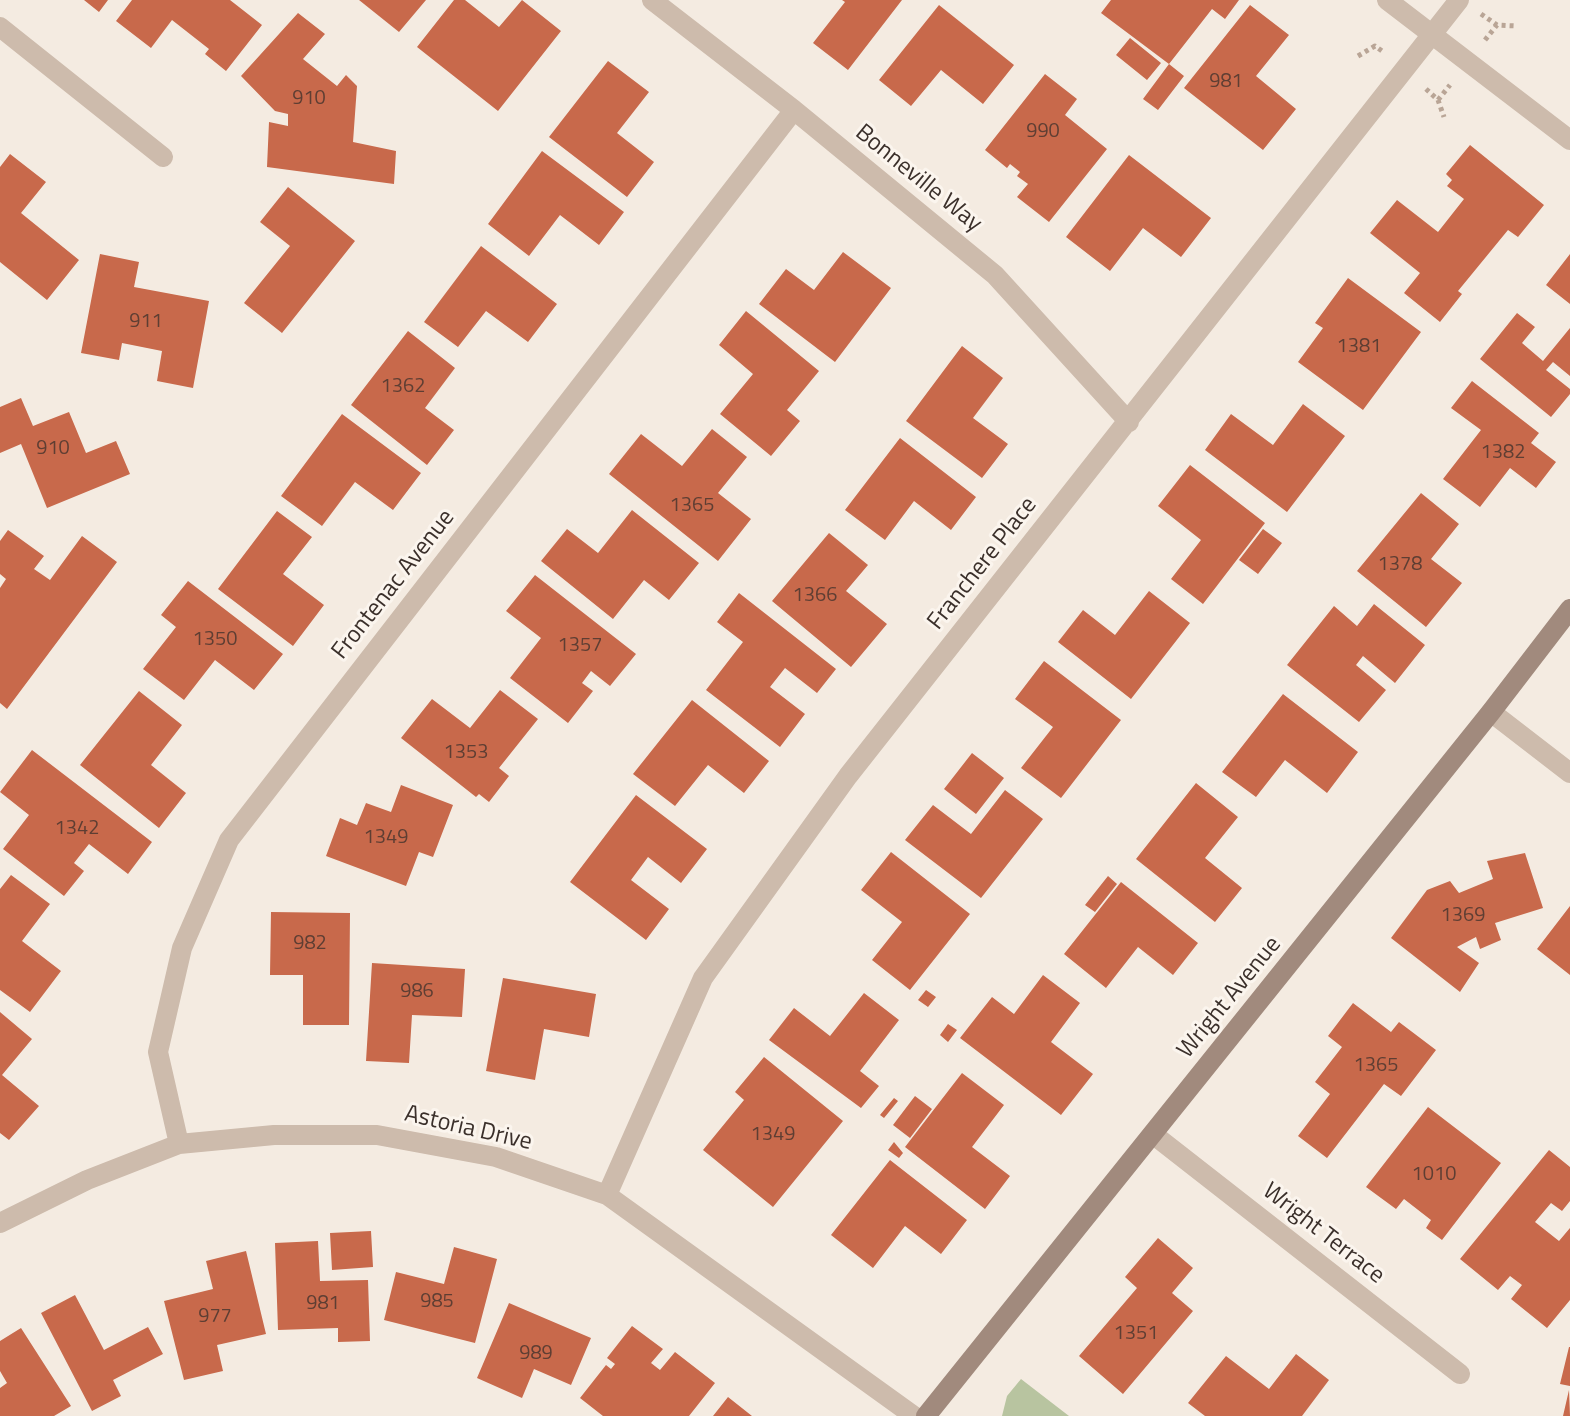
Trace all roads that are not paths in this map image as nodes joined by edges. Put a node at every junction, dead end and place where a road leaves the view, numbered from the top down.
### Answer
1 (652, 0) edge
2 (1387, 0) edge
3 (1459, 0) edge
4 (0, 27) edge
5 (1432, 34) junction
6 (794, 110) junction
7 (1570, 140) edge
8 (163, 157) dead end
9 (1129, 422) junction
10 (1570, 609) edge
11 (1491, 712) junction
12 (1570, 773) edge
13 (1154, 1135) junction
14 (179, 1144) junction
15 (607, 1195) junction
16 (0, 1223) edge
17 (1460, 1374) dead end
18 (914, 1416) edge
19 (926, 1416) edge

1 - 6 street, Bonneville Way
2 - 5 street
3 - 5 street, Franchere Place
4 - 8 street
5 - 7 street
5 - 9 street, Franchere Place
6 - 9 street, Bonneville Way
6 - 14 street, Frontenac Avenue
9 - 15 street, Franchere Place
10 - 11 street, Wright Avenue
11 - 12 street
11 - 13 street, Wright Avenue
13 - 17 street, Wright Terrace
13 - 19 street, Wright Avenue
14 - 15 street, Astoria Drive
14 - 16 street, Astoria Drive
15 - 18 street, Astoria Drive

